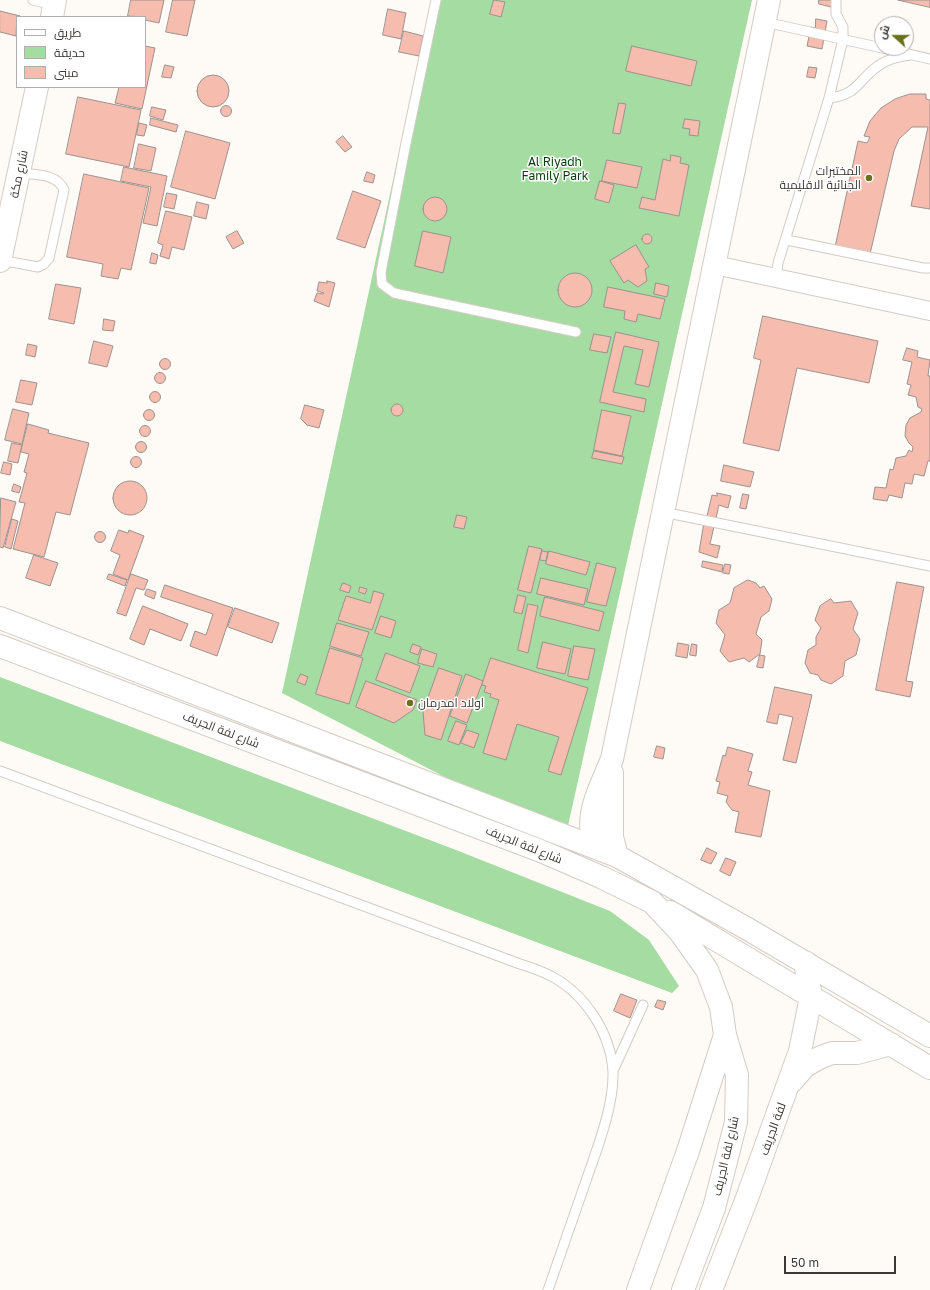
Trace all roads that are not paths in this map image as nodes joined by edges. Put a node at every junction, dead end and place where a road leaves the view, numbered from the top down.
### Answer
1 (33, 0) edge
2 (436, 0) edge
3 (770, 0) edge
4 (836, 0) edge
5 (54, 7) edge
6 (765, 22) junction
7 (843, 39) junction
8 (874, 46) edge
9 (914, 55) edge
10 (904, 56) edge
11 (930, 59) edge
12 (37, 88) edge
13 (829, 98) junction
14 (19, 173) junction
15 (787, 240) junction
16 (0, 260) edge
17 (715, 265) junction
18 (930, 268) edge
19 (776, 278) junction
20 (930, 310) edge
21 (576, 332) dead end
22 (663, 512) junction
23 (930, 566) edge
24 (0, 618) edge
25 (0, 646) edge
26 (612, 759) junction
27 (0, 771) edge
28 (596, 847) junction
29 (617, 856) junction
30 (652, 902) junction
31 (804, 962) junction
32 (811, 997) junction
33 (643, 1005) dead end
34 (725, 1035) junction
35 (930, 1036) edge
36 (891, 1044) junction
37 (930, 1068) edge
38 (612, 1072) junction
39 (788, 1086) junction
40 (548, 1290) edge
41 (638, 1290) edge
42 (683, 1290) edge
43 (711, 1290) edge

1 - 5 lane
2 - 21 lane
3 - 6 main road
4 - 7 lane
6 - 7 lane
6 - 17 main road
7 - 8 lane
7 - 13 lane
9 - 11 lane
10 - 13 lane
12 - 14 main road, شارع مكة
13 - 15 lane
14 - 16 main road, شارع مكة
14 - 16 lane
15 - 18 lane
15 - 19 lane
17 - 19 street
17 - 22 main road
19 - 20 street
22 - 23 lane
22 - 26 main road
24 - 28 main road, شارع لفة الجريف
25 - 30 main road, شارع لفة الجريف
26 - 28 main road
26 - 29 main road
27 - 38 lane
28 - 29 main road, شارع لفة الجريف
29 - 31 main road, شارع لفة الجريف
30 - 32 main road
30 - 34 main road, شارع لفة الجريف
31 - 32 main road, لفة الجريف
31 - 35 main road, شارع لفة الجريف
32 - 36 main road
32 - 39 main road, لفة الجريف
33 - 38 lane
34 - 41 main road
34 - 42 main road, شارع لفة الجريف
36 - 37 main road
36 - 39 main road
38 - 40 lane
39 - 43 main road, لفة الجريف

